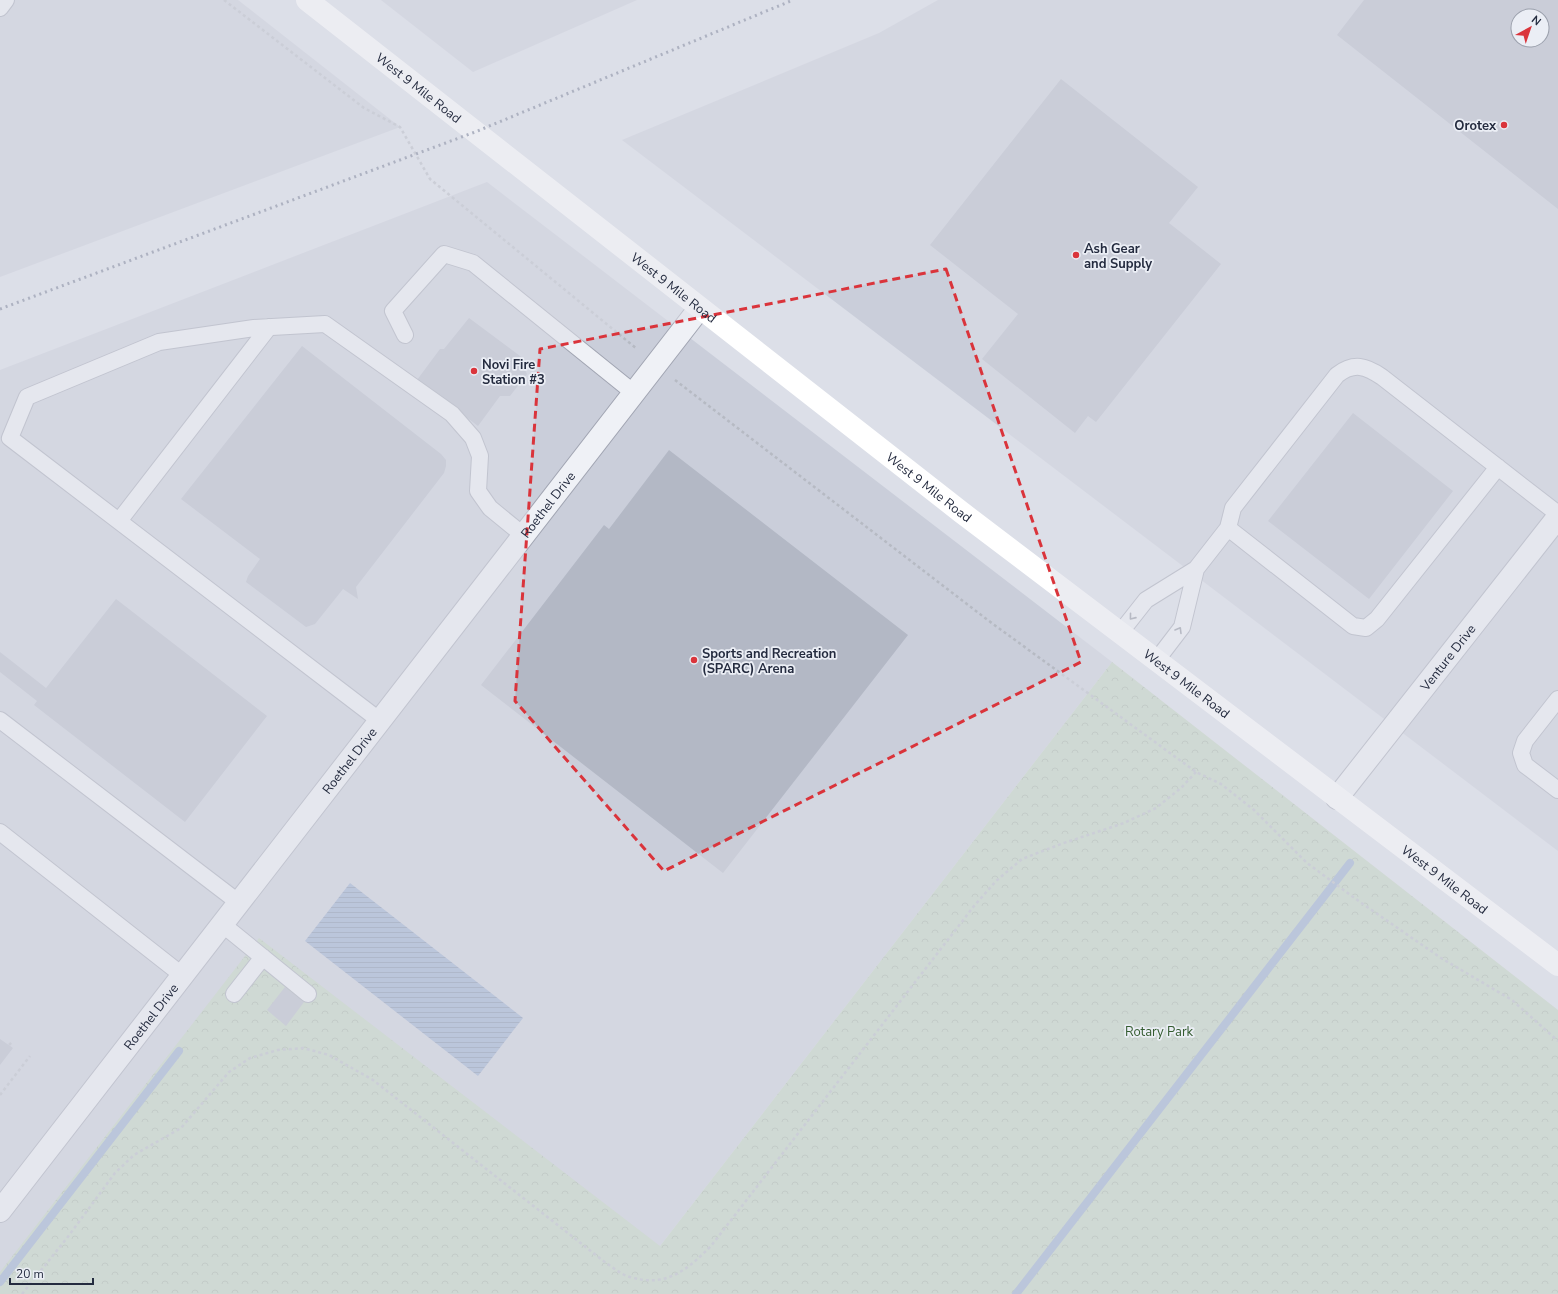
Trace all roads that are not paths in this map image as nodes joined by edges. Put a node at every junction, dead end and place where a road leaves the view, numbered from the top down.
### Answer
1 (6, 0) edge
2 (307, 0) edge
3 (0, 8) edge
4 (699, 309) junction
5 (269, 327) junction
6 (405, 335) dead end
7 (634, 393) junction
8 (1498, 468) junction
9 (1558, 516) edge
10 (119, 521) junction
11 (1228, 528) junction
12 (523, 535) junction
13 (1196, 569) junction
14 (1120, 633) junction
15 (1156, 661) junction
16 (1558, 699) edge
17 (0, 720) edge
18 (380, 720) junction
19 (1558, 790) edge
20 (1337, 798) junction
21 (0, 832) edge
22 (238, 902) junction
23 (222, 924) junction
24 (263, 957) junction
25 (1558, 965) edge
26 (182, 975) junction
27 (234, 994) dead end
28 (308, 994) dead end
29 (0, 1212) edge

1 - 3 lane
2 - 4 street, West 9 Mile Road
4 - 7 street, Roethel Drive
4 - 14 street, West 9 Mile Road
5 - 10 lane
5 - 10 lane
5 - 12 lane
6 - 7 lane
7 - 12 street, Roethel Drive
8 - 9 lane
8 - 11 lane
8 - 11 lane
9 - 20 street, Venture Drive
10 - 18 lane
11 - 13 lane
12 - 18 street, Roethel Drive
13 -> 14 lane
15 -> 13 lane
14 - 15 street, West 9 Mile Road
15 - 20 street, West 9 Mile Road
16 - 19 lane
17 - 22 lane
18 - 22 street, Roethel Drive
20 - 25 street, West 9 Mile Road
21 - 26 lane
22 - 23 street, Roethel Drive
23 - 24 lane
23 - 26 street, Roethel Drive
24 - 27 lane
24 - 28 lane
26 - 29 street, Roethel Drive

